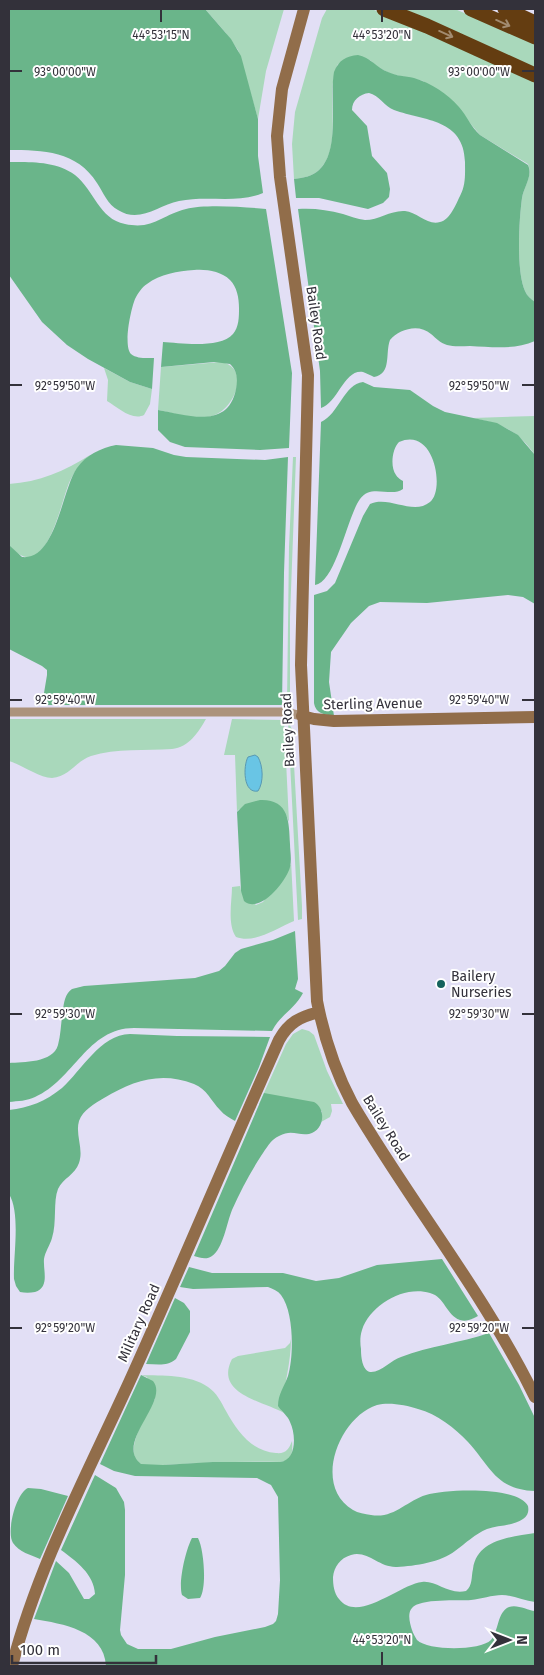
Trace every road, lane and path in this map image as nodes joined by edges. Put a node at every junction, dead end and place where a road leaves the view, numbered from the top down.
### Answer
1 (304, 9) edge
2 (384, 9) edge
3 (471, 9) edge
4 (505, 9) edge
5 (535, 23) edge
6 (535, 37) edge
7 (535, 75) edge
8 (9, 712) edge
9 (302, 716) junction
10 (535, 718) edge
11 (319, 1012) junction
12 (535, 1397) edge
13 (12, 1666) edge

1 - 9 main road, Bailey Road
2 -> 7 highway
3 -> 6 highway
4 - 5 highway
8 - 9 street
9 - 10 main road, Sterling Avenue
9 - 11 main road, Bailey Road
11 - 12 main road, Bailey Road
11 - 13 main road, Military Road

